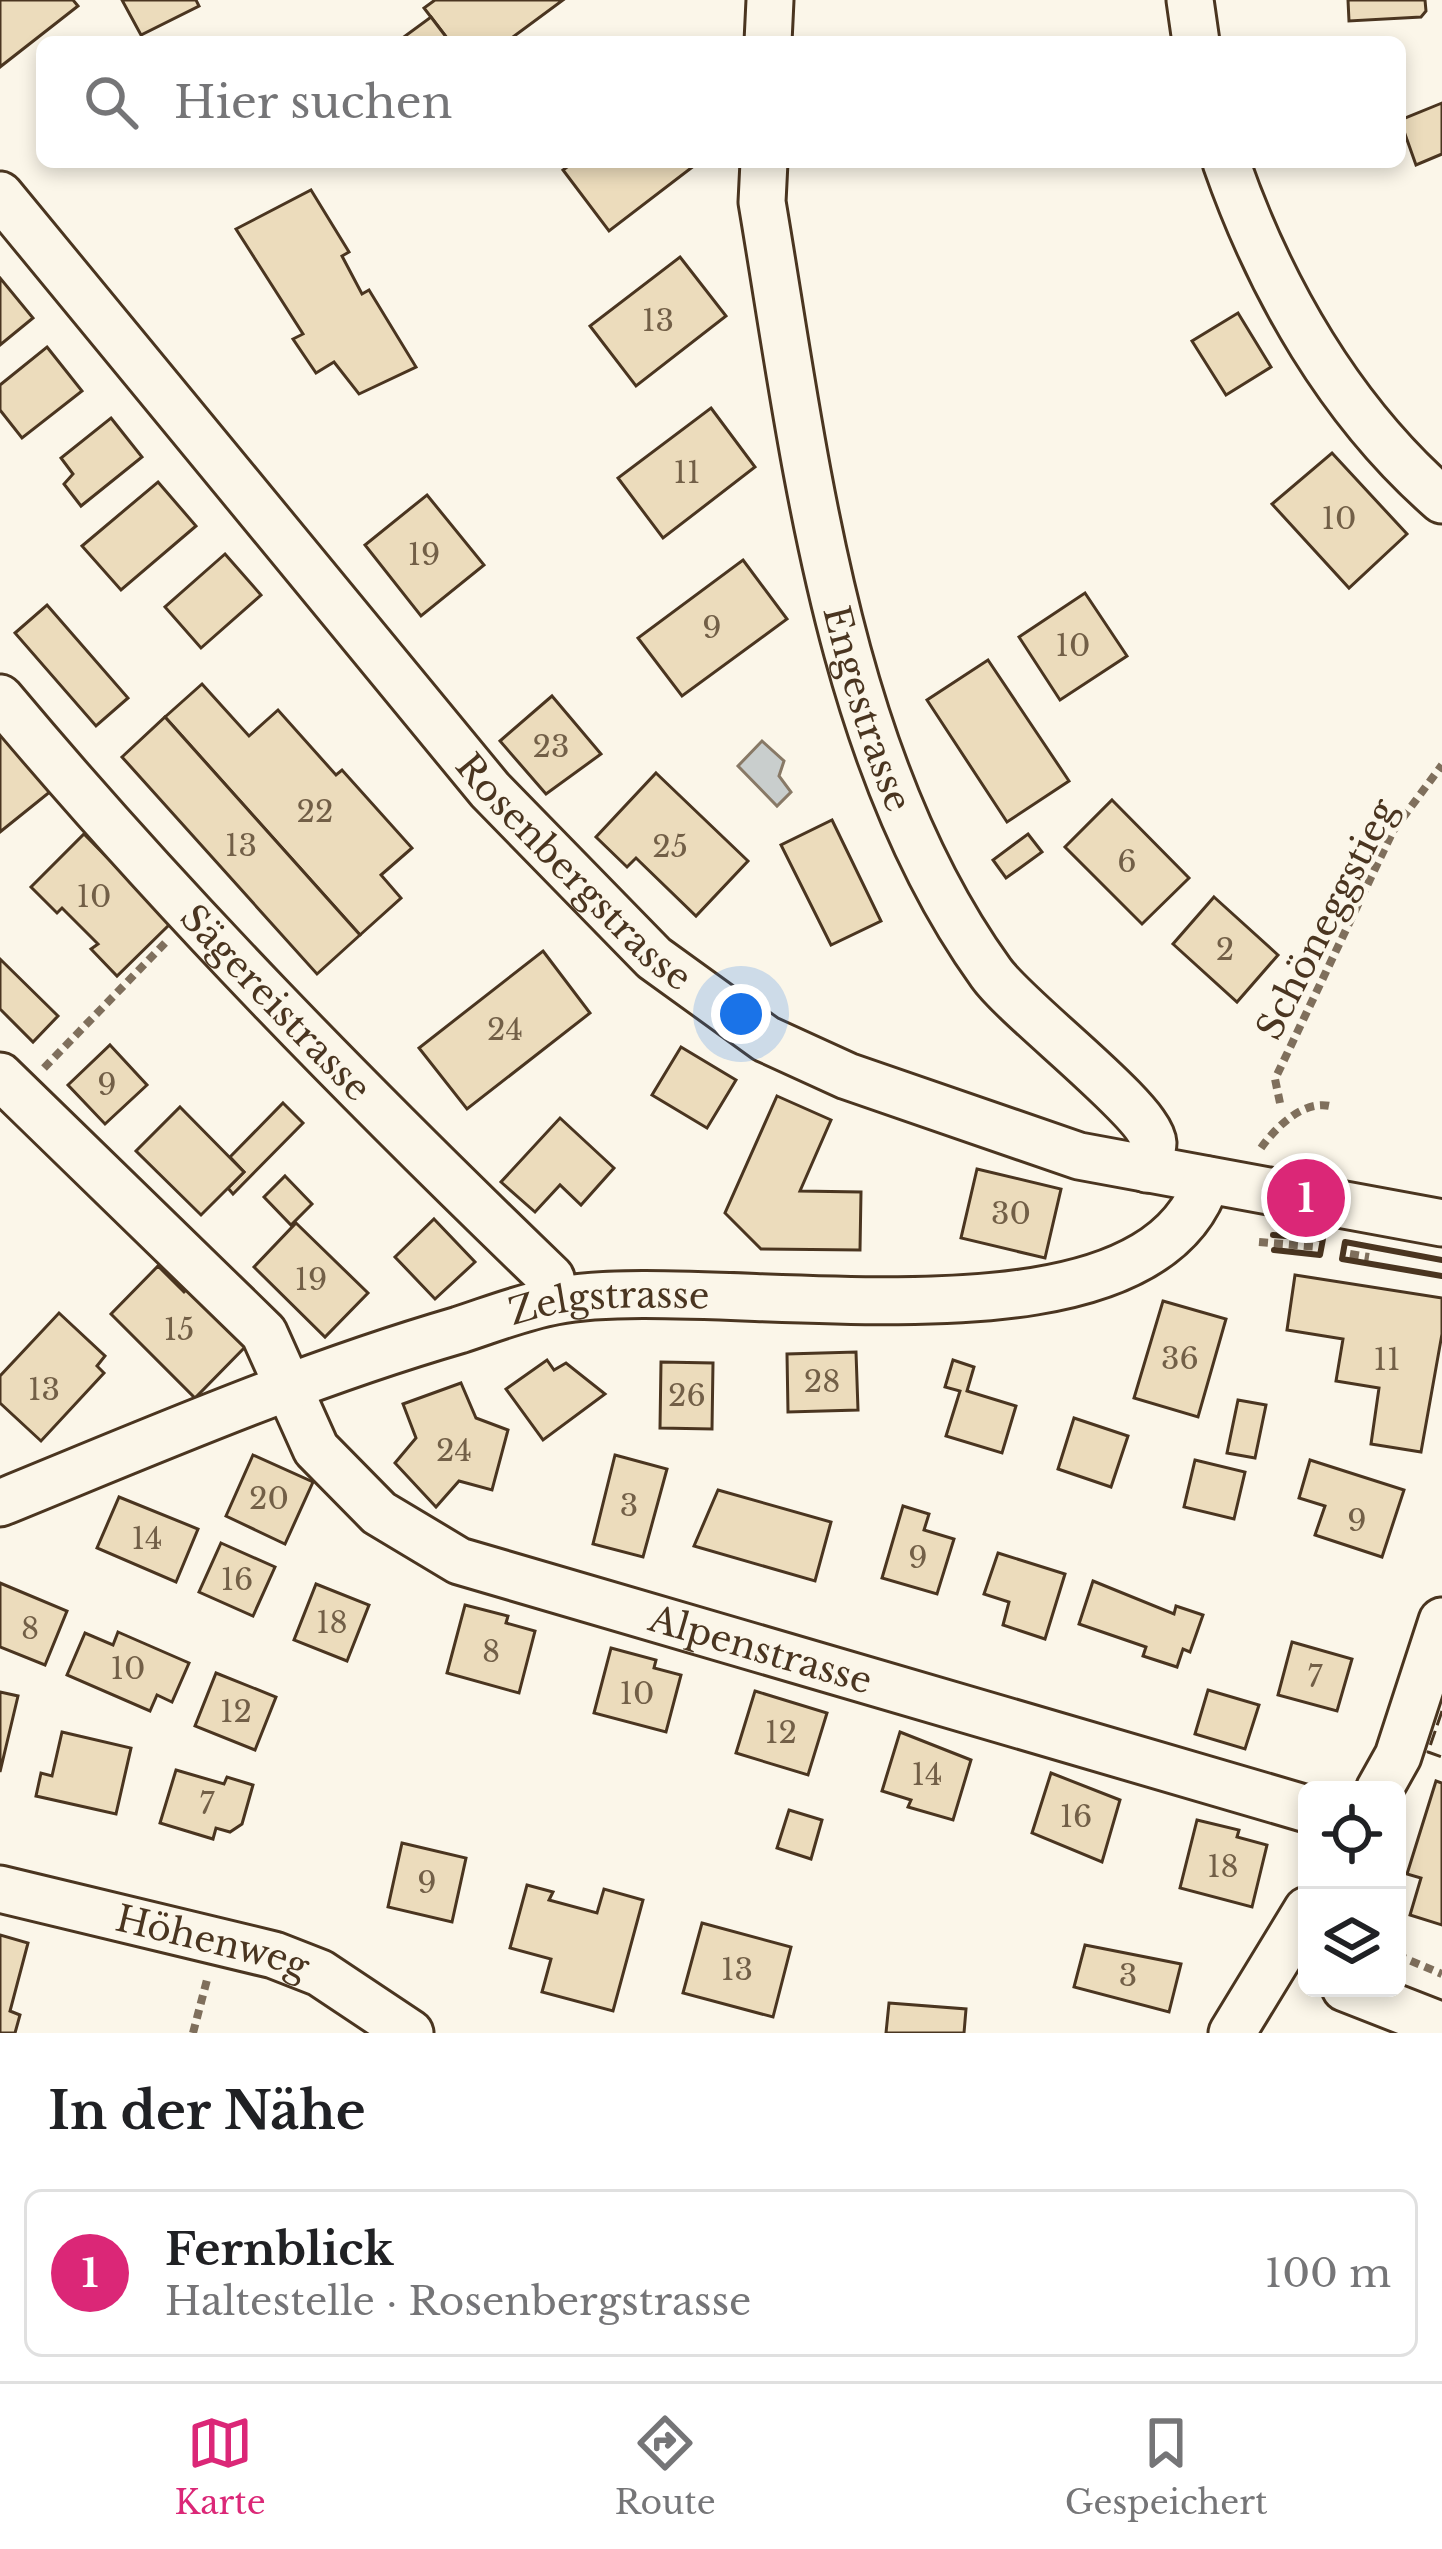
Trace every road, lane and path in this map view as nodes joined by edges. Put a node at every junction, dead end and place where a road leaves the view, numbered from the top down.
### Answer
1 (770, 0) edge
2 (1190, 0) edge
3 (768, 36) edge
4 (1195, 36) edge
5 (764, 168) edge
6 (1228, 168) edge
7 (0, 195) edge
8 (1442, 500) edge
9 (0, 698) edge
10 (1442, 765) edge
11 (193, 914) junction
12 (9, 1085) edge
13 (1280, 1103) dead end
14 (1330, 1106) dead end
15 (1261, 1148) dead end
16 (1147, 1169) junction
17 (1207, 1180) junction
18 (1442, 1223) edge
19 (1259, 1242) dead end
20 (1317, 1247) dead end
21 (556, 1300) junction
22 (290, 1384) junction
23 (0, 1503) edge
24 (1442, 1621) edge
25 (1384, 1781) edge
26 (1298, 1806) edge
27 (0, 1889) edge
28 (217, 1941) junction
29 (1293, 1958) edge
30 (1406, 1959) edge
31 (1442, 1974) edge
32 (1357, 2007) edge
33 (1442, 2026) edge
34 (193, 2033) edge
35 (410, 2033) edge
36 (1232, 2033) edge

1 - 3 street
2 - 4 street
5 - 16 street, Engestrasse
6 - 8 street
7 - 16 street, Rosenbergstrasse
9 - 11 street, Sägereistrasse
10 - 13 path, Schöneggstieg
11 - 12 path
11 - 21 street, Sägereistrasse
12 - 22 street, Alpenstrasse
14 - 15 path
16 - 17 street, Rosenbergstrasse
17 - 18 street, Rosenbergstrasse
17 - 21 street, Zelgstrasse
19 - 20 path
21 - 22 street, Zelgstrasse
22 - 23 street, Zelgstrasse
22 - 26 street, Alpenstrasse
24 - 25 street
27 - 28 street, Höhenweg
28 - 34 path
28 - 35 street, Höhenweg
29 - 36 street
30 - 31 path
32 - 33 street

